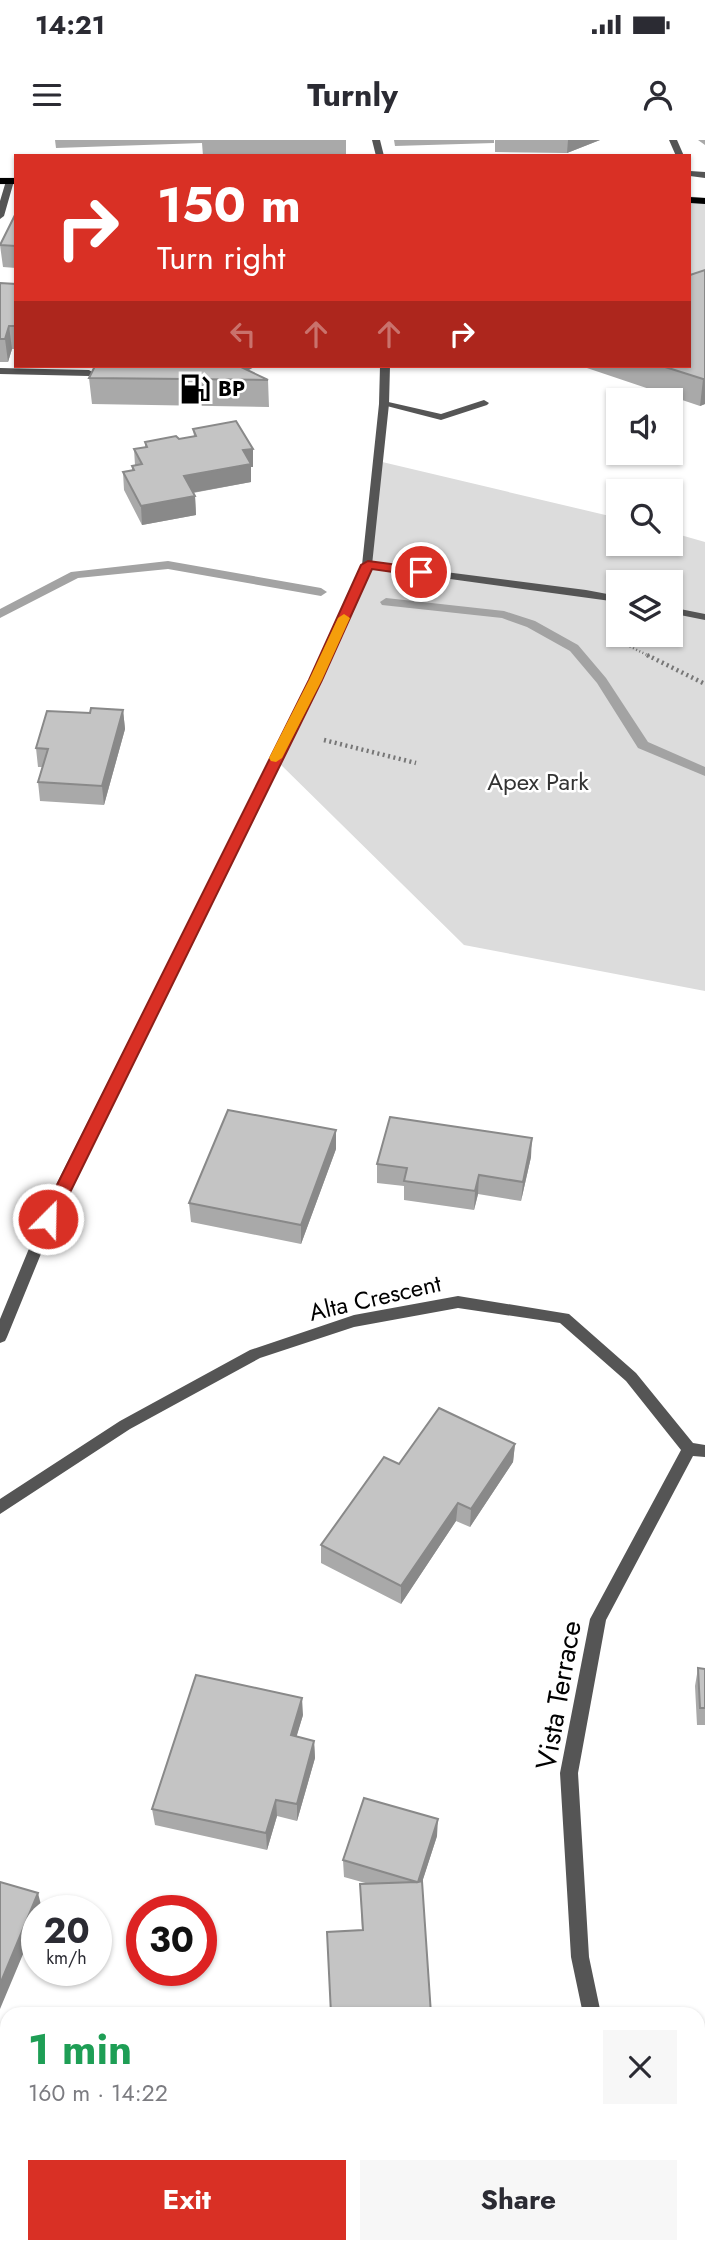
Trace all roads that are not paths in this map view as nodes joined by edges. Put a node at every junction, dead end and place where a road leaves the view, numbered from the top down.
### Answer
1 (9, 181) edge
2 (1, 213) edge
3 (385, 368) edge
4 (0, 371) edge
5 (89, 373) edge
6 (484, 403) dead end
7 (384, 404) junction
8 (368, 565) junction
9 (606, 597) edge
10 (683, 613) edge
11 (705, 617) edge
12 (0, 1337) edge
13 (697, 1450) edge
14 (0, 1507) edge
15 (591, 2007) edge

1 - 2 street
3 - 7 street
4 - 5 street
6 - 7 street
7 - 8 street
8 - 9 street
8 - 12 street
10 - 11 street
13 - 14 street, Alta Crescent
13 - 15 street, Vista Terrace

